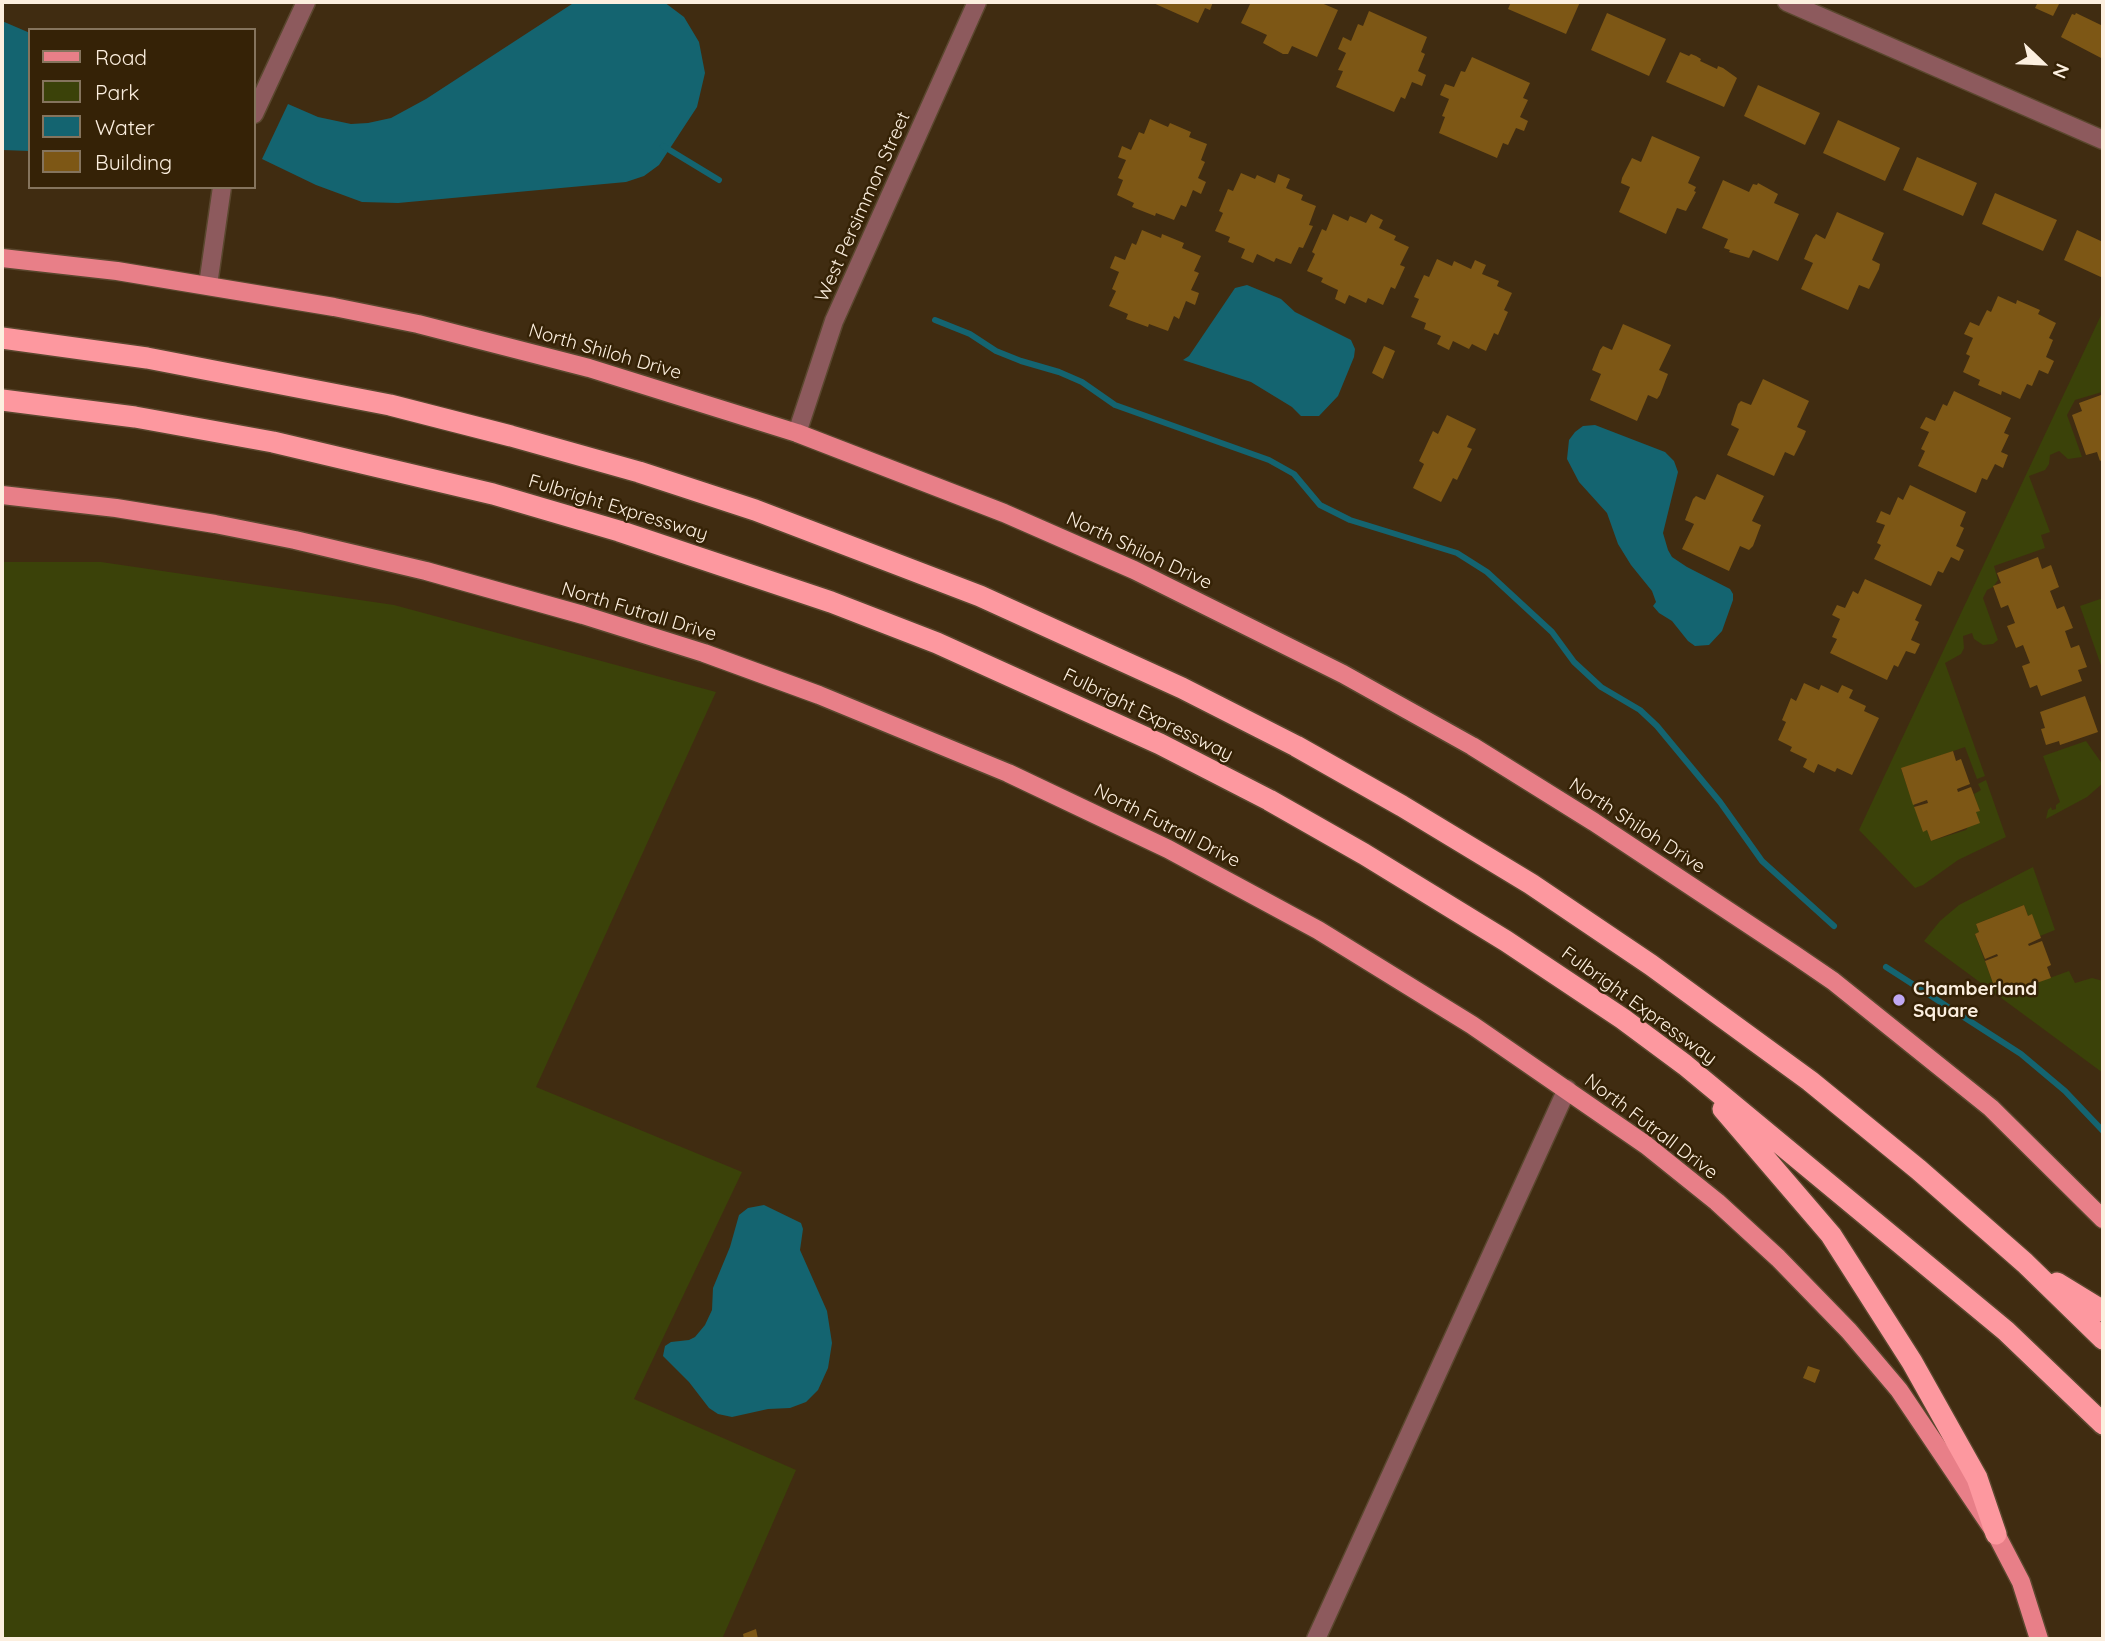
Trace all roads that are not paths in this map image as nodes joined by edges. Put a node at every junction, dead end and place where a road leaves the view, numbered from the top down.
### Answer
1 (306, 2) edge
2 (978, 2) edge
3 (1787, 2) edge
4 (256, 110) edge
5 (2103, 140) edge
6 (222, 189) edge
7 (2, 258) edge
8 (208, 285) junction
9 (2, 338) edge
10 (2, 400) edge
11 (797, 433) junction
12 (2, 495) edge
13 (1685, 1065) junction
14 (1567, 1089) junction
15 (2103, 1219) edge
16 (2025, 1263) junction
17 (2103, 1311) edge
18 (2103, 1339) edge
19 (2103, 1424) edge
20 (1996, 1534) junction
21 (1316, 1639) edge
22 (2039, 1639) edge

1 - 4 street
2 - 11 street, West Persimmon Street
3 - 5 street
6 - 8 street
7 - 8 main road, North Shiloh Drive
8 - 11 main road, North Shiloh Drive
9 - 16 highway, Fulbright Expressway
10 - 13 highway, Fulbright Expressway
11 - 15 main road, North Shiloh Drive
12 - 14 main road, North Futrall Drive
13 - 19 highway, Fulbright Expressway
13 - 20 highway
14 - 20 main road, North Futrall Drive
14 - 21 street
16 - 17 highway
16 - 18 highway, Fulbright Expressway
20 - 22 main road, North Futrall Drive

